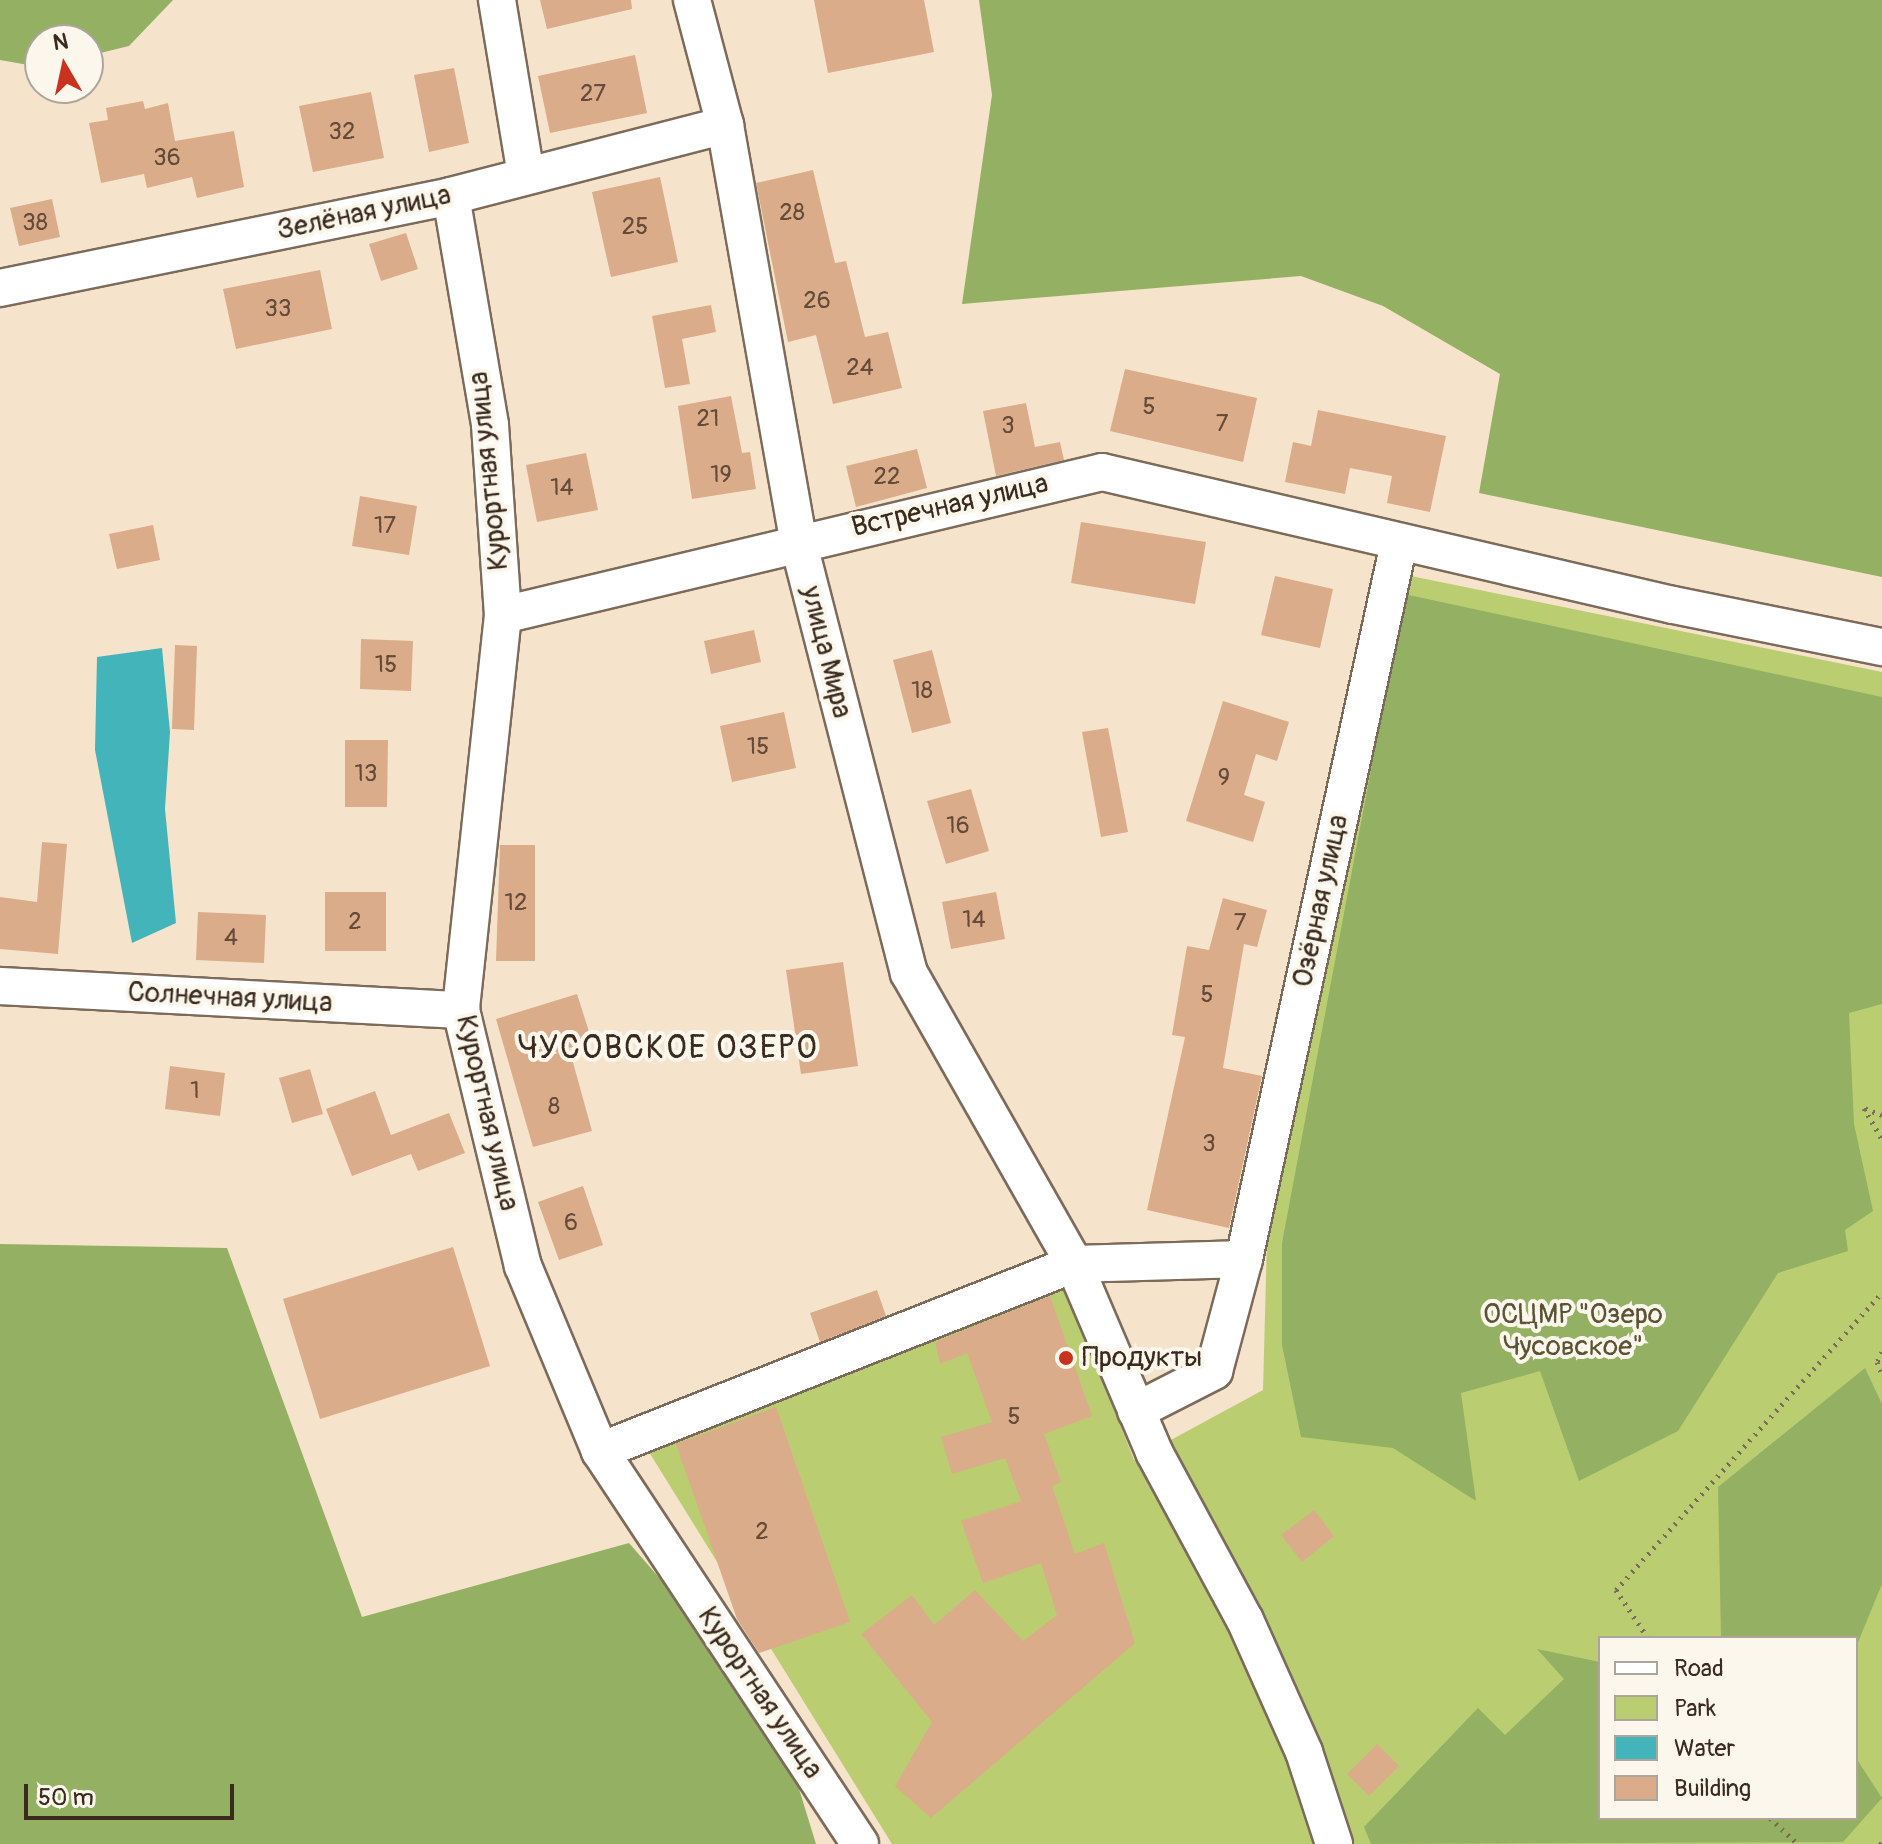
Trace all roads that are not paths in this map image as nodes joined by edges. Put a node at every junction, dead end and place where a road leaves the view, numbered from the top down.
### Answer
1 (497, 0) edge
2 (692, 0) edge
3 (725, 125) junction
4 (526, 175) junction
5 (451, 196) junction
6 (0, 288) edge
7 (798, 541) junction
8 (1399, 543) junction
9 (503, 615) junction
10 (1882, 647) edge
11 (0, 986) edge
12 (461, 1010) junction
13 (1244, 1259) junction
14 (1074, 1264) junction
15 (1136, 1411) junction
16 (600, 1451) junction
17 (860, 1844) edge
18 (1334, 1844) edge

1 - 4 street
2 - 3 street, улица Мира
3 - 4 street, Зелёная улица
3 - 7 street, улица Мира
4 - 5 street, Зелёная улица
5 - 6 street, Зелёная улица
5 - 9 street, Курортная улица
7 - 8 street, Встречная улица
7 - 9 street, Встречная улица
7 - 14 street, улица Мира
8 - 10 street, Встречная улица
8 - 13 street, Озёрная улица
9 - 12 street, Курортная улица
11 - 12 street, Солнечная улица
12 - 16 street, Курортная улица
13 - 14 street
13 - 15 street, Озёрная улица
14 - 15 street, улица Мира
14 - 16 street
15 - 18 street, улица Мира
16 - 17 street, Курортная улица

